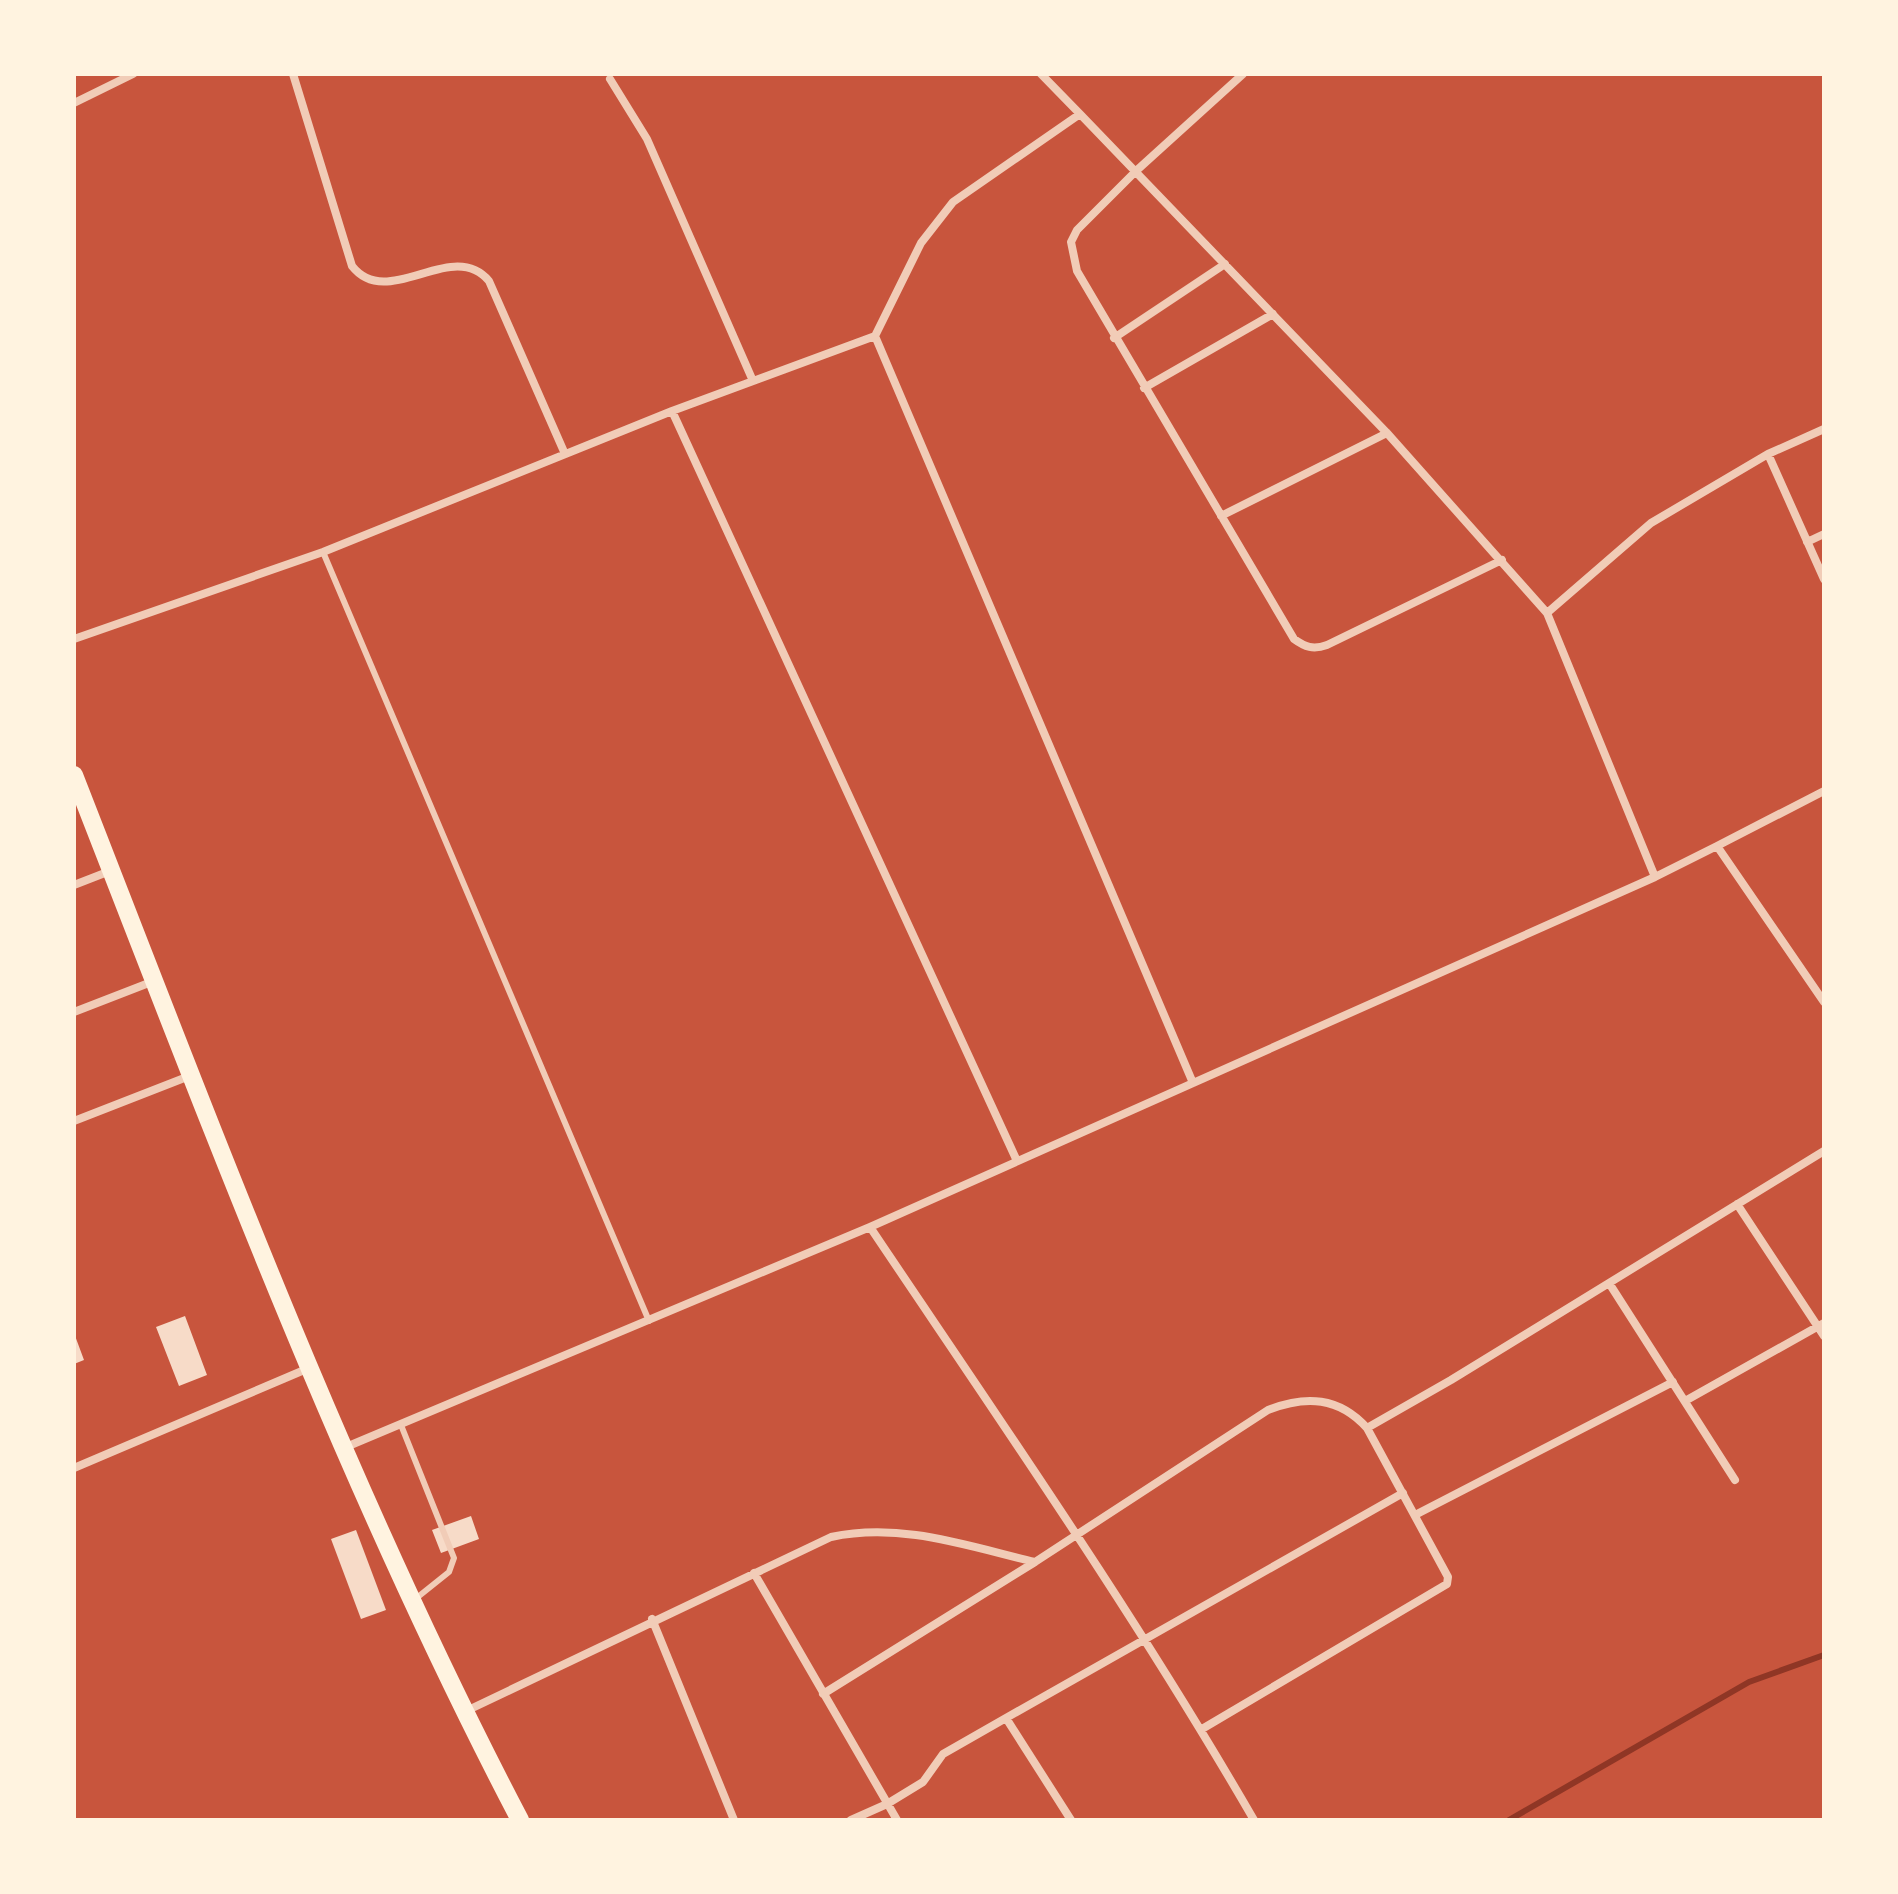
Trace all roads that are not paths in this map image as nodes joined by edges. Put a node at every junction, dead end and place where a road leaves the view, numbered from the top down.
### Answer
1 (133, 74) edge
2 (293, 74) edge
3 (1041, 74) edge
4 (1243, 74) edge
5 (610, 79) dead end
6 (74, 103) edge
7 (1080, 114) junction
8 (1136, 171) junction
9 (1225, 264) junction
10 (1273, 314) junction
11 (875, 336) junction
12 (1114, 338) junction
13 (753, 381) junction
14 (1144, 388) junction
15 (672, 411) junction
16 (1824, 429) edge
17 (1387, 433) junction
18 (565, 454) junction
19 (1768, 454) junction
20 (1221, 516) junction
21 (1824, 534) edge
22 (1807, 542) junction
23 (323, 552) junction
24 (1502, 560) junction
25 (1824, 579) edge
26 (1547, 613) junction
27 (74, 639) edge
28 (74, 775) edge
29 (1824, 791) edge
30 (1717, 846) junction
31 (111, 871) junction
32 (1655, 877) junction
33 (74, 885) edge
34 (154, 981) junction
35 (1824, 983) edge
36 (1813, 988) junction
37 (1824, 1002) edge
38 (74, 1012) edge
39 (192, 1075) junction
40 (1193, 1083) junction
41 (74, 1121) edge
42 (1824, 1151) edge
43 (1017, 1161) junction
44 (1737, 1204) junction
45 (870, 1227) junction
46 (1609, 1283) junction
47 (649, 1321) junction
48 (1821, 1325) edge
49 (1824, 1336) edge
50 (312, 1366) junction
51 (1673, 1382) junction
52 (1685, 1401) junction
53 (401, 1425) junction
54 (1367, 1428) junction
55 (346, 1447) junction
56 (74, 1468) edge
57 (1735, 1480) dead end
58 (1403, 1493) junction
59 (1415, 1515) junction
60 (1077, 1536) junction
61 (1035, 1562) junction
62 (754, 1573) junction
63 (411, 1602) junction
64 (652, 1619) junction
65 (1144, 1642) junction
66 (823, 1694) junction
67 (463, 1713) junction
68 (1006, 1718) junction
69 (1202, 1729) junction
70 (887, 1804) junction
71 (868, 1817) edge
72 (520, 1820) edge
73 (734, 1820) edge
74 (851, 1820) edge
75 (897, 1820) edge
76 (1071, 1820) edge
77 (1254, 1820) edge

1 - 6 street
2 - 18 street
3 - 7 street
4 - 8 street
5 - 13 street
7 - 8 street
7 - 11 street
8 - 9 street
8 - 12 street
9 - 10 street
9 - 12 street
10 - 14 street
10 - 17 street
11 - 13 street
11 - 40 street
12 - 14 street
13 - 15 street
14 - 20 street
15 - 18 street
15 - 43 street
16 - 19 street
17 - 20 street
17 - 24 street
18 - 23 street
19 - 22 street
19 - 26 street
20 - 24 street
21 - 22 street
22 - 25 street
23 - 27 street
23 - 47 lane
24 - 26 street
26 - 32 street
28 - 31 main road
29 - 30 street
30 - 32 street
30 - 36 street
31 - 33 street
31 - 34 main road
32 - 40 street
34 - 38 street
34 - 39 main road
35 - 36 street
36 - 37 street
39 - 41 street
39 - 50 main road
40 - 43 street
42 - 44 street
43 - 45 street
44 - 46 street
44 - 48 street
45 - 47 street
45 - 60 street
46 - 51 street
46 - 54 street
47 - 53 street
48 - 49 street
48 - 52 street
50 - 55 main road
50 - 56 street
51 - 52 street
51 - 59 street
52 - 57 street
53 - 55 street
53 - 63 lane
54 - 58 street
54 - 60 street
55 - 63 main road
58 - 59 street
58 - 65 street
59 - 69 street
60 - 61 street
60 - 65 street
61 - 62 street
61 - 66 street
62 - 64 street
62 - 66 street
63 - 67 main road
64 - 67 street
64 - 73 street
65 - 68 street
65 - 69 street
66 - 70 street
67 - 72 main road
68 - 70 street
68 - 76 street
69 - 77 street
70 - 71 street
70 - 75 street
71 - 74 street

